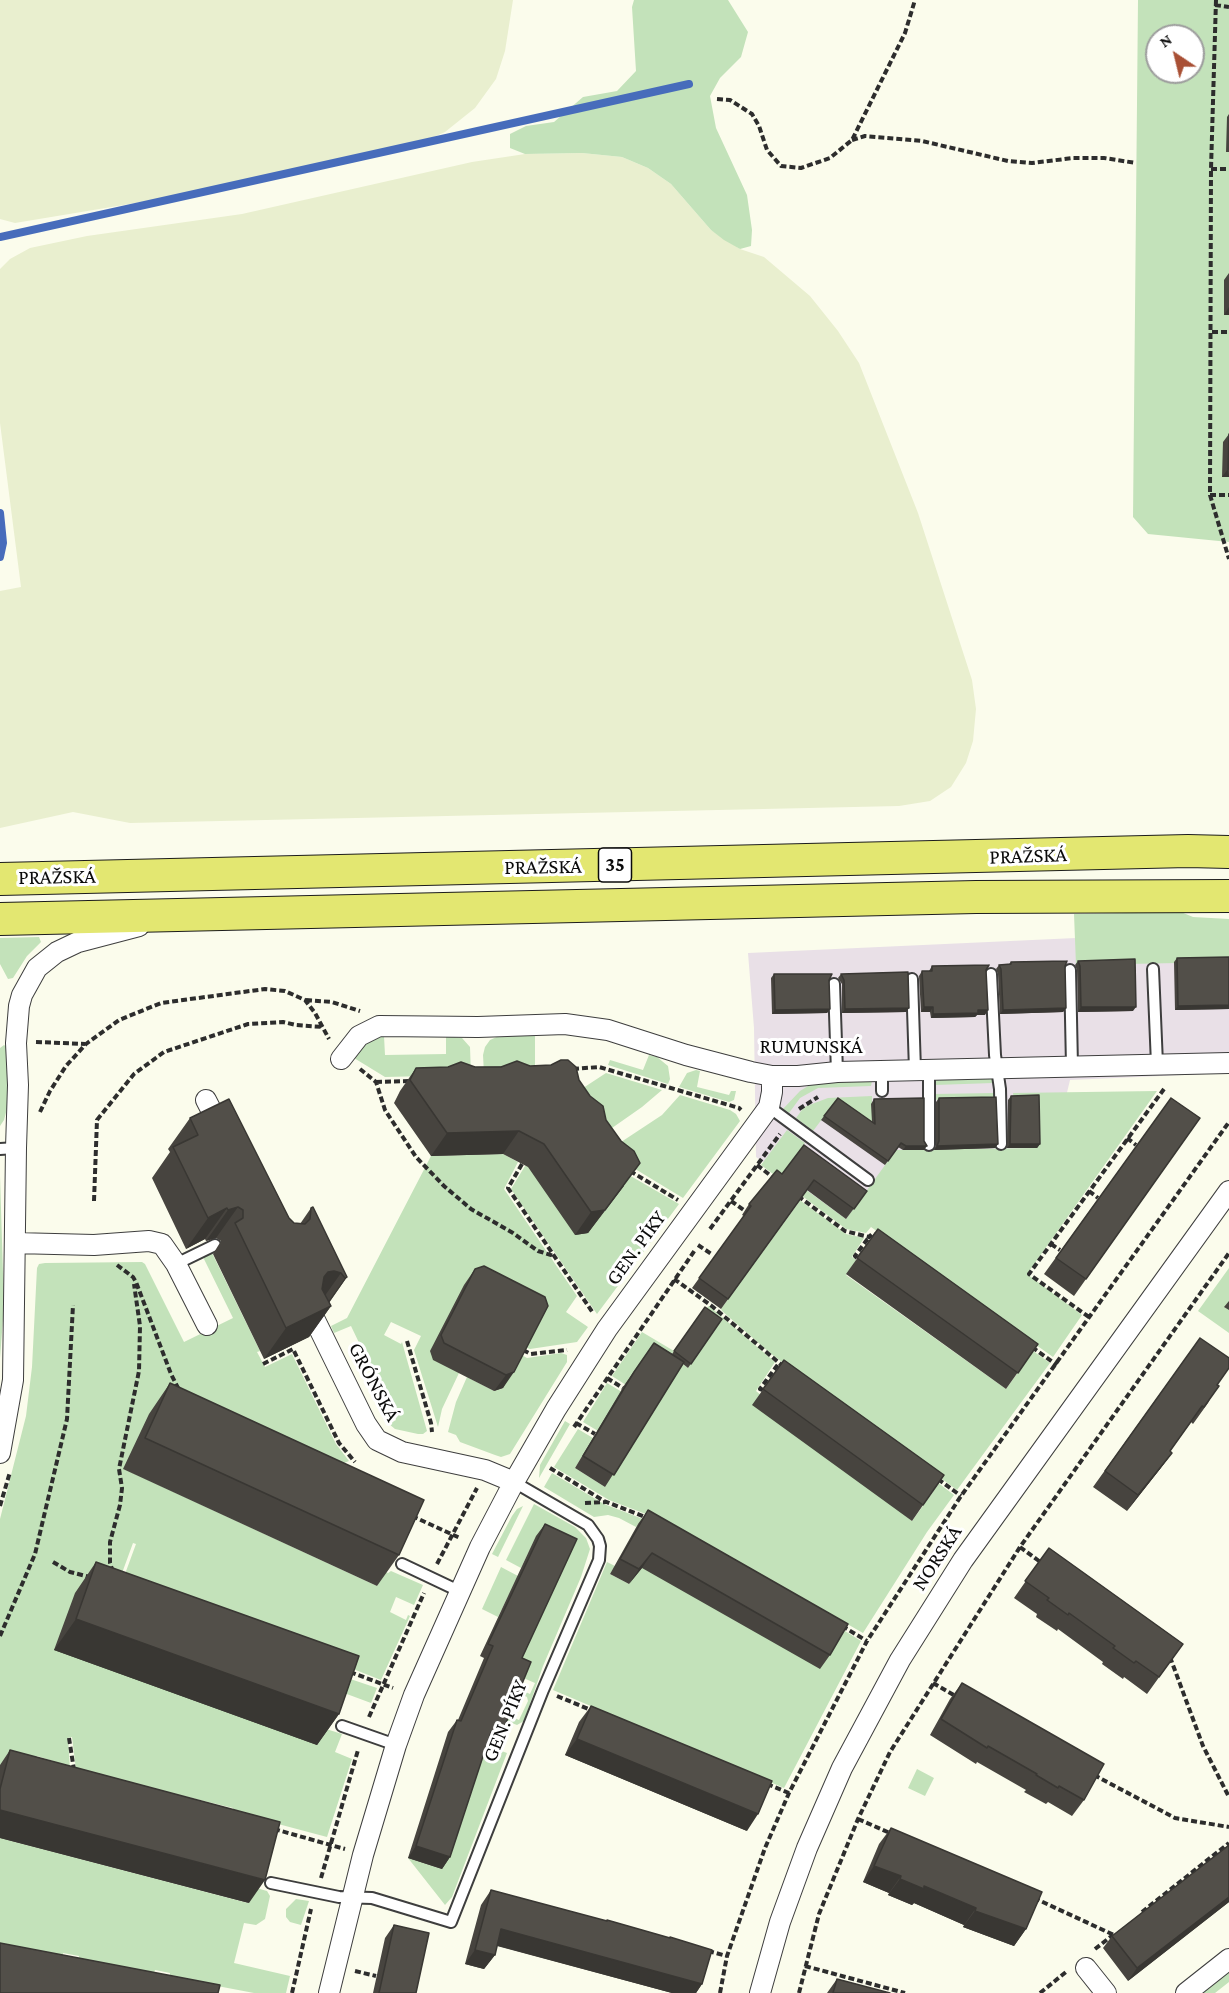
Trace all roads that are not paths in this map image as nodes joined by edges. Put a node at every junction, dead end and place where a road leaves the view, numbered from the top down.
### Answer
1 (1229, 852) edge
2 (0, 879) edge
3 (1229, 896) edge
4 (179, 916) junction
5 (0, 920) edge
6 (1153, 969) dead end
7 (1070, 970) dead end
8 (990, 974) edge
9 (912, 980) dead end
10 (834, 984) dead end
11 (342, 1057) road end
12 (1229, 1063) edge
13 (1157, 1064) junction
14 (1072, 1066) junction
15 (997, 1068) junction
16 (922, 1070) junction
17 (882, 1071) junction
18 (837, 1072) junction
19 (772, 1076) junction
20 (882, 1091) dead end
21 (206, 1100) dead end
22 (769, 1107) junction
23 (1001, 1144) dead end
24 (928, 1145) edge
25 (8, 1148) edge
26 (231, 1149) edge
27 (868, 1180) dead end
28 (1229, 1191) edge
29 (15, 1243) junction
30 (215, 1245) edge
31 (176, 1264) junction
32 (312, 1314) edge
33 (207, 1324) dead end
34 (0, 1453) edge
35 (514, 1482) junction
36 (402, 1564) edge
37 (459, 1592) junction
38 (342, 1726) edge
39 (396, 1745) junction
40 (271, 1882) edge
41 (351, 1897) junction
42 (1229, 1959) edge
43 (1080, 1965) road end
44 (329, 1993) edge
45 (760, 1993) edge
46 (1106, 1993) edge
47 (1186, 1993) edge

1 - 2 main road, PRAŽSKÁ / 35
3 - 4 main road, PRAŽSKÁ / 35
4 - 5 main road, PRAŽSKÁ / 35
4 - 25 street
6 - 13 lane
7 - 14 lane
8 - 15 lane
9 - 16 lane
10 - 18 lane
11 - 19 street, RUMUNSKÁ
12 - 13 street, RUMUNSKÁ
13 - 14 street, RUMUNSKÁ
14 - 15 street, RUMUNSKÁ
15 - 16 street, RUMUNSKÁ
15 - 23 lane
16 - 17 street, RUMUNSKÁ
16 - 24 lane
17 - 18 street, RUMUNSKÁ
17 - 20 lane
18 - 19 street, RUMUNSKÁ
19 - 22 street
21 - 26 street
22 - 27 lane
22 - 35 street, GEN. PÍKY
25 - 29 street
28 - 45 street, NORSKÁ
29 - 31 street
29 - 34 street
30 - 31 lane
31 - 33 street
32 - 35 street, GRÓNSKÁ
35 - 37 street, GEN. PÍKY
35 - 41 lane, GEN. PÍKY
36 - 37 lane
37 - 39 street, GEN. PÍKY
38 - 39 lane
39 - 41 street, GEN. PÍKY
40 - 41 lane, GEN. PÍKY
41 - 44 street, GEN. PÍKY
42 - 47 street
43 - 46 street

